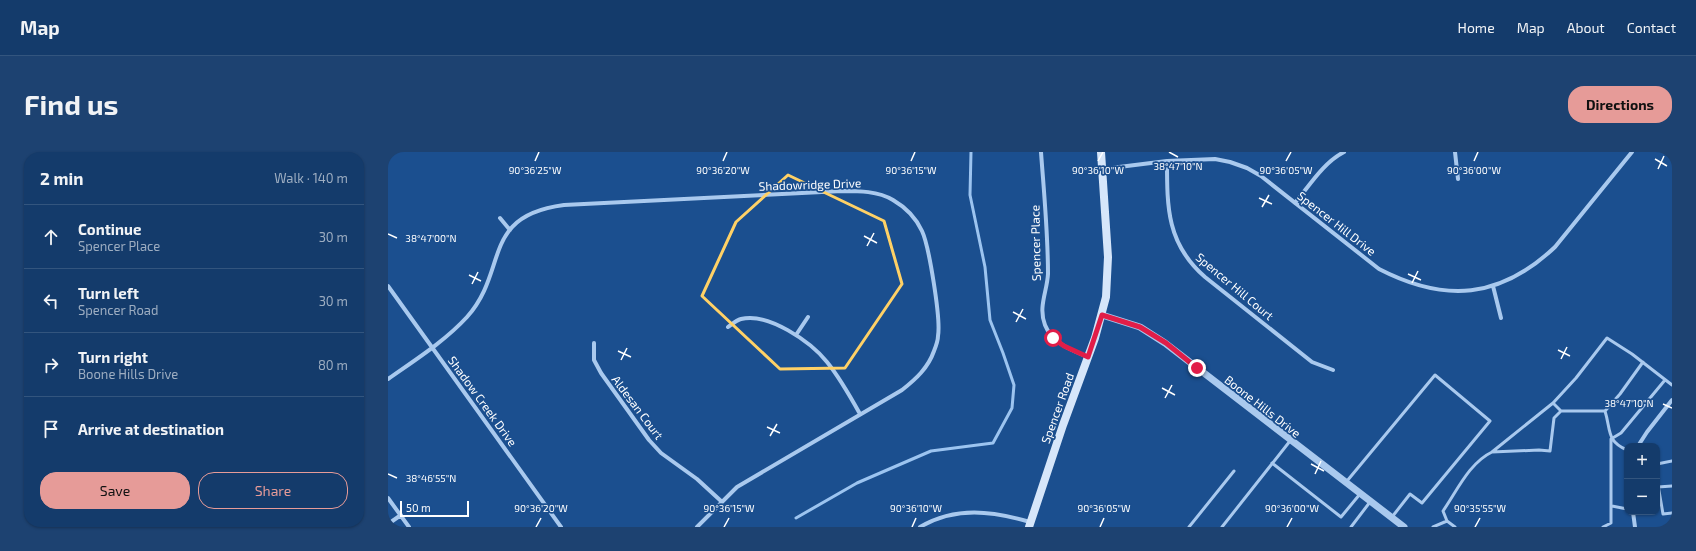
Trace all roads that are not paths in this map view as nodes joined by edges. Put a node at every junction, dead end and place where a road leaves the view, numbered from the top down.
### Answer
1 (1041, 152) edge
2 (1102, 152) edge
3 (1344, 152) edge
4 (1455, 152) edge
5 (1632, 152) edge
6 (1167, 161) junction
7 (1103, 169) junction
8 (1458, 179) dead end
9 (1295, 203) junction
10 (500, 218) dead end
11 (510, 230) junction
12 (388, 286) edge
13 (1493, 286) junction
14 (1102, 315) junction
15 (808, 317) dead end
16 (1501, 318) dead end
17 (728, 327) dead end
18 (796, 335) junction
19 (594, 343) dead end
20 (432, 347) junction
21 (1088, 357) junction
22 (1643, 362) junction
23 (1333, 370) dead end
24 (388, 379) edge
25 (1665, 380) junction
26 (1672, 385) edge
27 (1672, 400) edge
28 (1553, 402) junction
29 (1561, 411) junction
30 (1605, 411) junction
31 (860, 414) junction
32 (1611, 439) junction
33 (1290, 441) junction
34 (1640, 443) edge
35 (1624, 449) edge
36 (1492, 452) junction
37 (1672, 461) edge
38 (1660, 463) edge
39 (1272, 464) junction
40 (1234, 471) dead end
41 (1346, 483) junction
42 (1672, 486) edge
43 (1660, 487) edge
44 (1360, 494) junction
45 (388, 498) edge
46 (1660, 498) edge
47 (721, 501) junction
48 (1370, 502) junction
49 (1612, 506) junction
50 (1624, 508) edge
51 (1672, 513) edge
52 (400, 515) junction
53 (1633, 515) edge
54 (1391, 518) junction
55 (1447, 521) junction
56 (388, 524) edge
57 (1030, 525) edge
58 (1352, 526) edge
59 (409, 527) edge
60 (561, 527) edge
61 (697, 527) edge
62 (920, 527) edge
63 (1189, 527) edge
64 (1222, 527) edge
65 (1357, 527) edge
66 (1404, 527) edge
67 (1433, 527) edge
68 (1455, 527) edge
69 (1603, 527) edge
70 (1635, 527) edge

1 - 21 street, Spencer Place
2 - 7 main road, Spencer Road
3 - 9 street
4 - 8 street
5 - 13 street, Spencer Hill Drive
6 - 7 street, Spencer Hill Drive
6 - 9 street, Spencer Hill Drive
6 - 23 street, Spencer Hill Court
7 - 14 main road, Spencer Road
9 - 13 street, Spencer Hill Drive
10 - 11 street
11 - 20 street, Shadowridge Drive
11 - 31 street, Shadowridge Drive
12 - 20 street, Shadow Creek Drive
13 - 16 street
14 - 21 main road, Spencer Road
14 - 33 street, Boone Hills Drive
15 - 18 street
17 - 18 street
18 - 31 street
19 - 47 street, Aldesan Court
20 - 24 street, Shadowridge Drive
20 - 60 street, Shadow Creek Drive
21 - 57 main road, Spencer Road
22 - 25 lane
22 - 28 lane
22 - 30 lane
25 - 26 lane
25 - 32 lane
27 - 34 street
28 - 29 lane
28 - 36 lane
29 - 30 lane
29 - 36 lane
30 - 32 lane
31 - 47 street, Shadowridge Drive
32 - 35 lane
32 - 49 lane
33 - 39 lane
33 - 41 street, Boone Hills Drive
36 - 55 lane
37 - 38 lane
39 - 44 lane
39 - 64 lane
40 - 63 lane
41 - 44 street, Boone Hills Drive
41 - 54 lane
42 - 43 lane
44 - 48 street, Boone Hills Drive
45 - 52 street
46 - 51 lane
47 - 61 street, Shadowridge Drive
48 - 54 street, Boone Hills Drive
48 - 58 lane
49 - 50 lane
49 - 69 lane
52 - 56 street
52 - 59 street
53 - 70 street
54 - 66 street, Boone Hills Drive
55 - 67 lane
55 - 68 lane
57 - 62 street
58 - 65 lane

